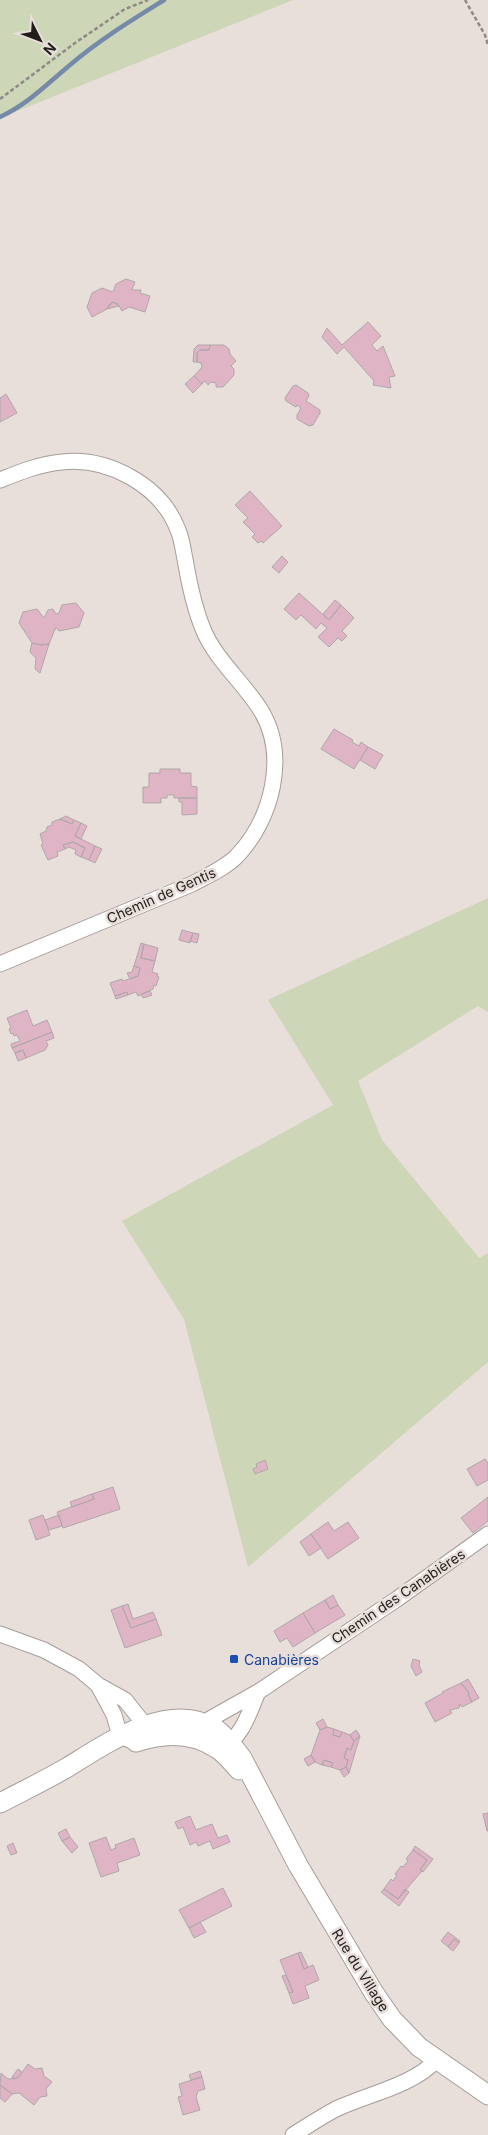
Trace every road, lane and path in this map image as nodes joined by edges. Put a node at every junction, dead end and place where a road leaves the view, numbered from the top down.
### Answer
1 (148, 0) edge
2 (465, 0) edge
3 (488, 45) edge
4 (0, 99) edge
5 (0, 480) edge
6 (0, 964) edge
7 (488, 1534) edge
8 (0, 1634) edge
9 (98, 1685) junction
10 (258, 1692) junction
11 (132, 1735) junction
12 (216, 1740) junction
13 (0, 1803) edge
14 (436, 2060) junction
15 (488, 2094) edge
16 (293, 2135) edge

1 - 4 path
2 - 3 path
5 - 6 street, Chemin de Gentis
7 - 10 street, Chemin des Canabières
8 - 9 street
9 - 11 street
9 - 11 street
10 - 12 street
10 - 12 street, Chemin des Canabières
11 - 12 street
11 - 13 street
12 - 14 street, Rue du Village
14 - 15 street, Rue du Village
14 - 16 street

